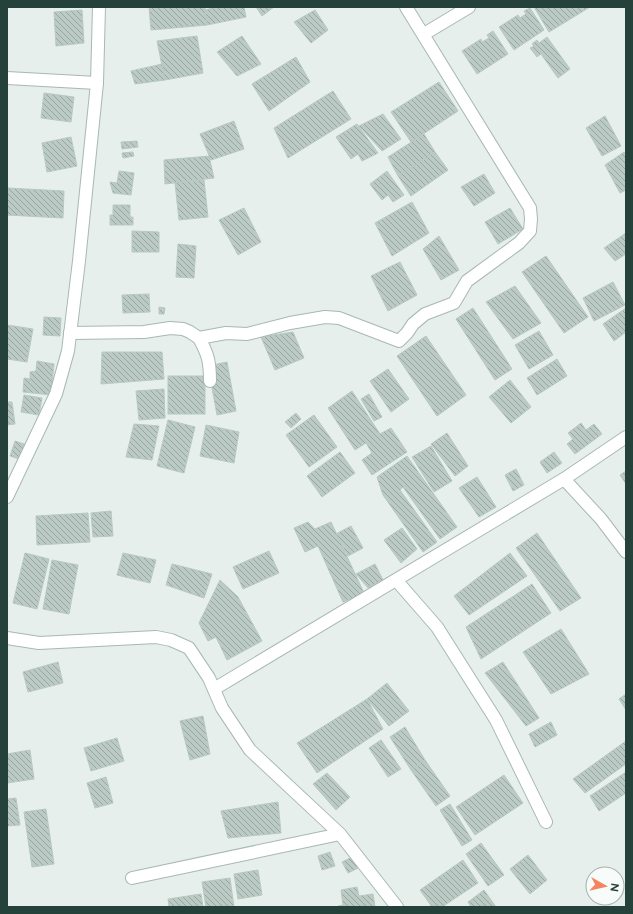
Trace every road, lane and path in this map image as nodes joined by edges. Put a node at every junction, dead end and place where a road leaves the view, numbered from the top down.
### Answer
1 (99, 7) edge
2 (406, 7) edge
3 (469, 7) edge
4 (424, 34) junction
5 (7, 78) edge
6 (97, 83) junction
7 (70, 333) junction
8 (199, 338) junction
9 (210, 380) dead end
10 (626, 437) edge
11 (12, 476) edge
12 (564, 479) junction
13 (7, 497) edge
14 (626, 552) edge
15 (396, 580) junction
16 (7, 638) edge
17 (214, 689) junction
18 (546, 822) dead end
19 (340, 834) junction
20 (132, 878) dead end
21 (397, 907) edge

1 - 6 street
2 - 4 street
3 - 4 street
4 - 8 street
5 - 6 street
6 - 7 street
7 - 8 street
7 - 11 street
8 - 9 street
10 - 12 street
11 - 13 street
12 - 14 street
12 - 15 street
15 - 17 street
15 - 18 street
16 - 17 street
17 - 19 street
19 - 20 street
19 - 21 street

